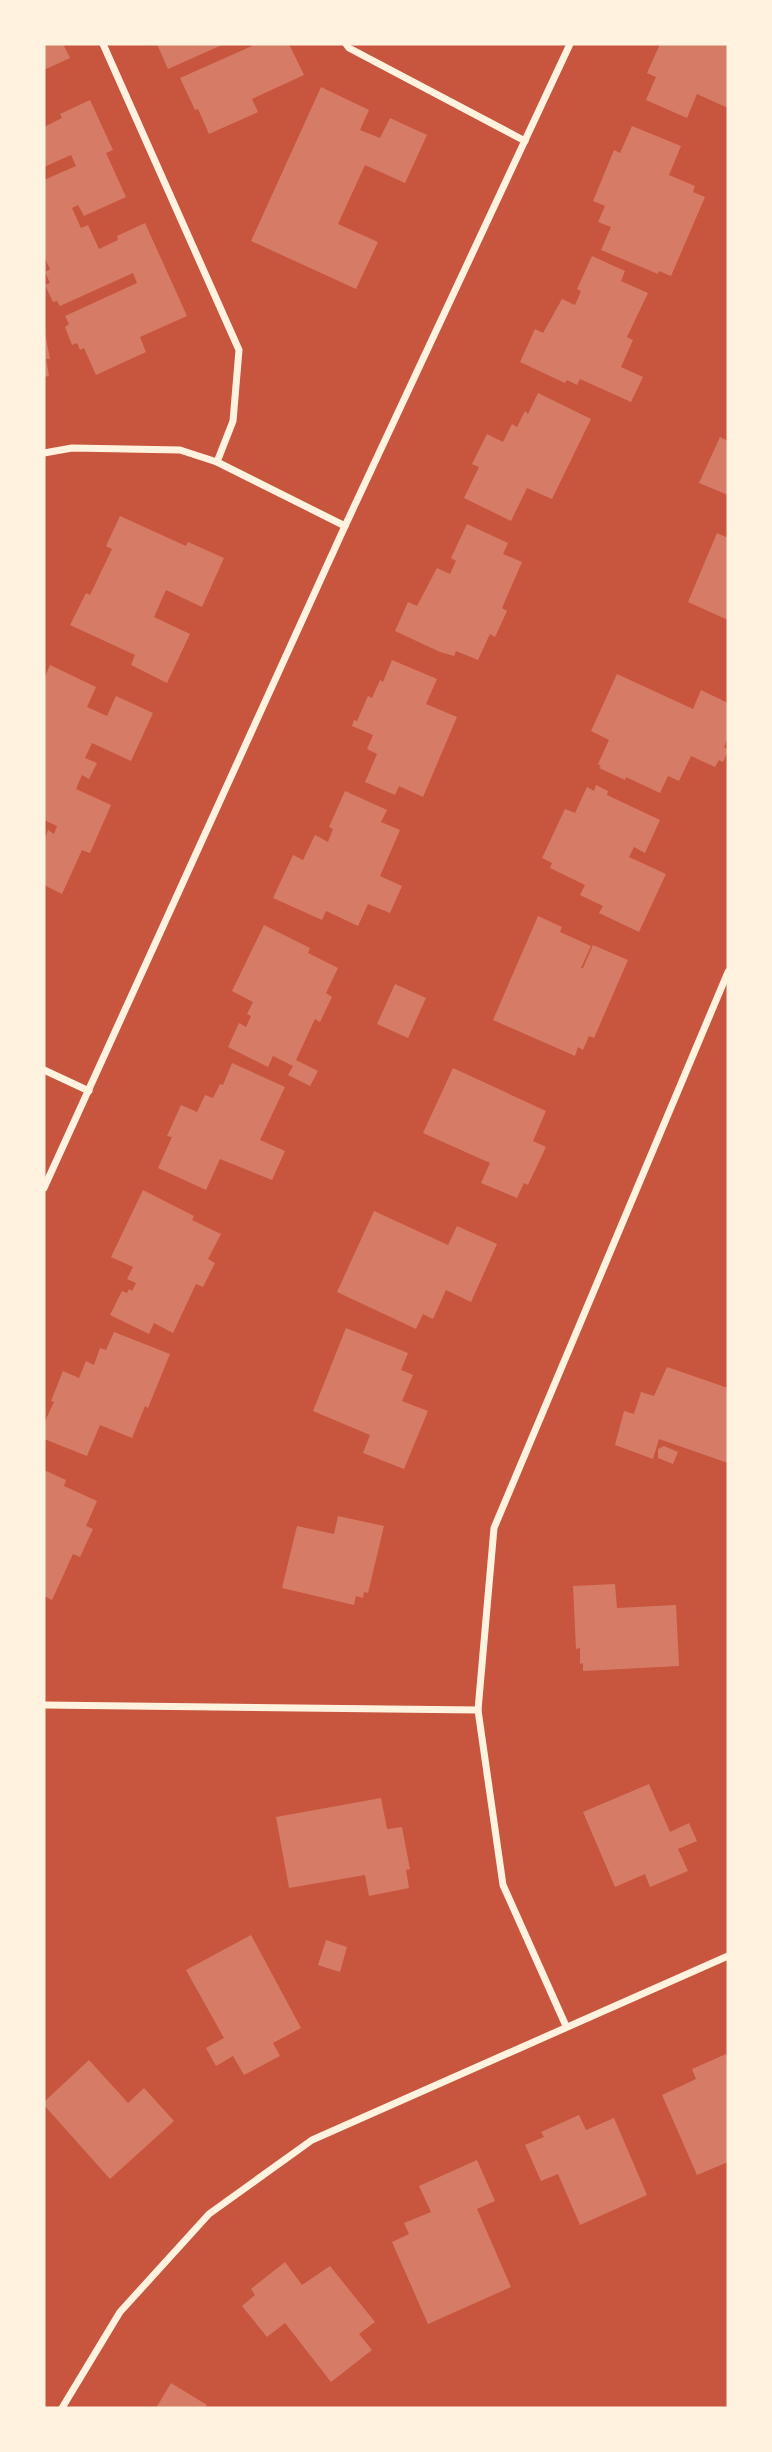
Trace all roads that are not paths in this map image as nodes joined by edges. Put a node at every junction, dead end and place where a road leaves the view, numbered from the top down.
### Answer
1 (103, 44) edge
2 (346, 44) edge
3 (570, 44) edge
4 (525, 141) junction
5 (44, 453) edge
6 (217, 463) junction
7 (345, 526) junction
8 (728, 972) edge
9 (44, 1070) edge
10 (89, 1091) junction
11 (44, 1188) edge
12 (44, 1705) edge
13 (478, 1710) junction
14 (728, 1956) edge
15 (566, 2026) junction
16 (62, 2408) edge

1 - 6 street
2 - 4 street
3 - 4 street
4 - 7 street
5 - 6 street
6 - 7 street
7 - 10 street
8 - 13 street
9 - 10 street
10 - 11 street
12 - 13 street
13 - 15 street
14 - 15 street
15 - 16 street

